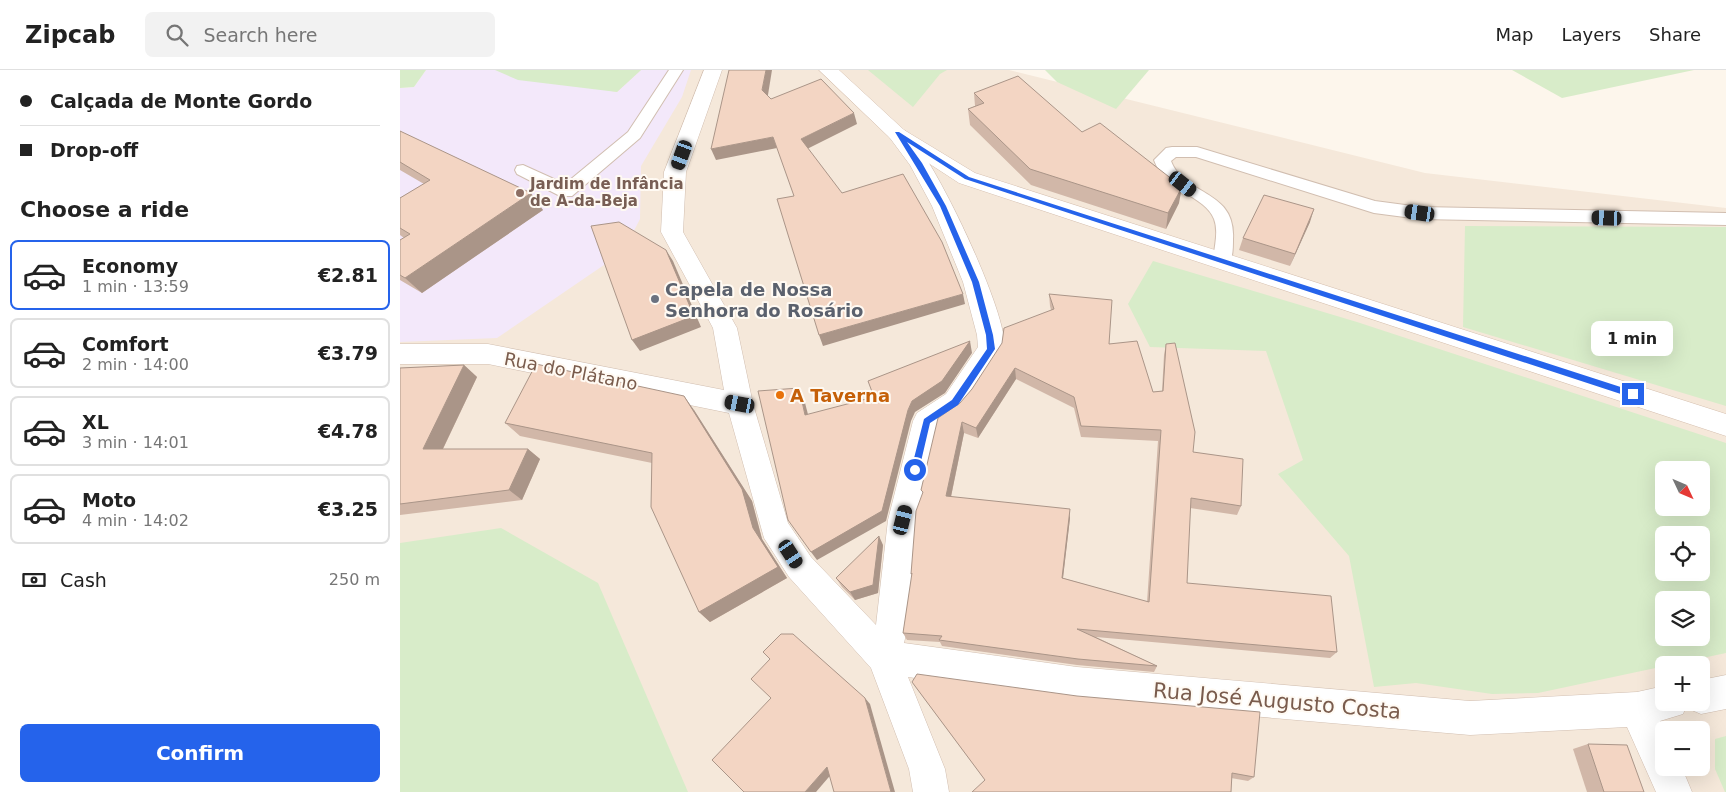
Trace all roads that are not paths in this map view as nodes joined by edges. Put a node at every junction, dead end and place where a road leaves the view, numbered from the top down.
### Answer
1 (676, 70) edge
2 (713, 70) edge
3 (828, 70) edge
4 (897, 134) junction
5 (523, 170) dead end
6 (1726, 219) edge
7 (1222, 261) junction
8 (400, 354) edge
9 (740, 404) junction
10 (1726, 425) edge
11 (884, 657) junction
12 (1726, 692) edge
13 (1710, 695) edge
14 (1655, 705) edge
15 (1637, 709) junction
16 (931, 792) edge
17 (1674, 792) edge

1 - 5 lane
2 - 9 street
3 - 4 street
4 - 7 street
4 - 11 street
6 - 7 lane
7 - 10 street
8 - 9 street, Rua do Plátano
9 - 11 street
11 - 15 street, Rua José Augusto Costa
11 - 16 street
12 - 13 street
14 - 15 street, Rua José Augusto Costa
15 - 17 street

